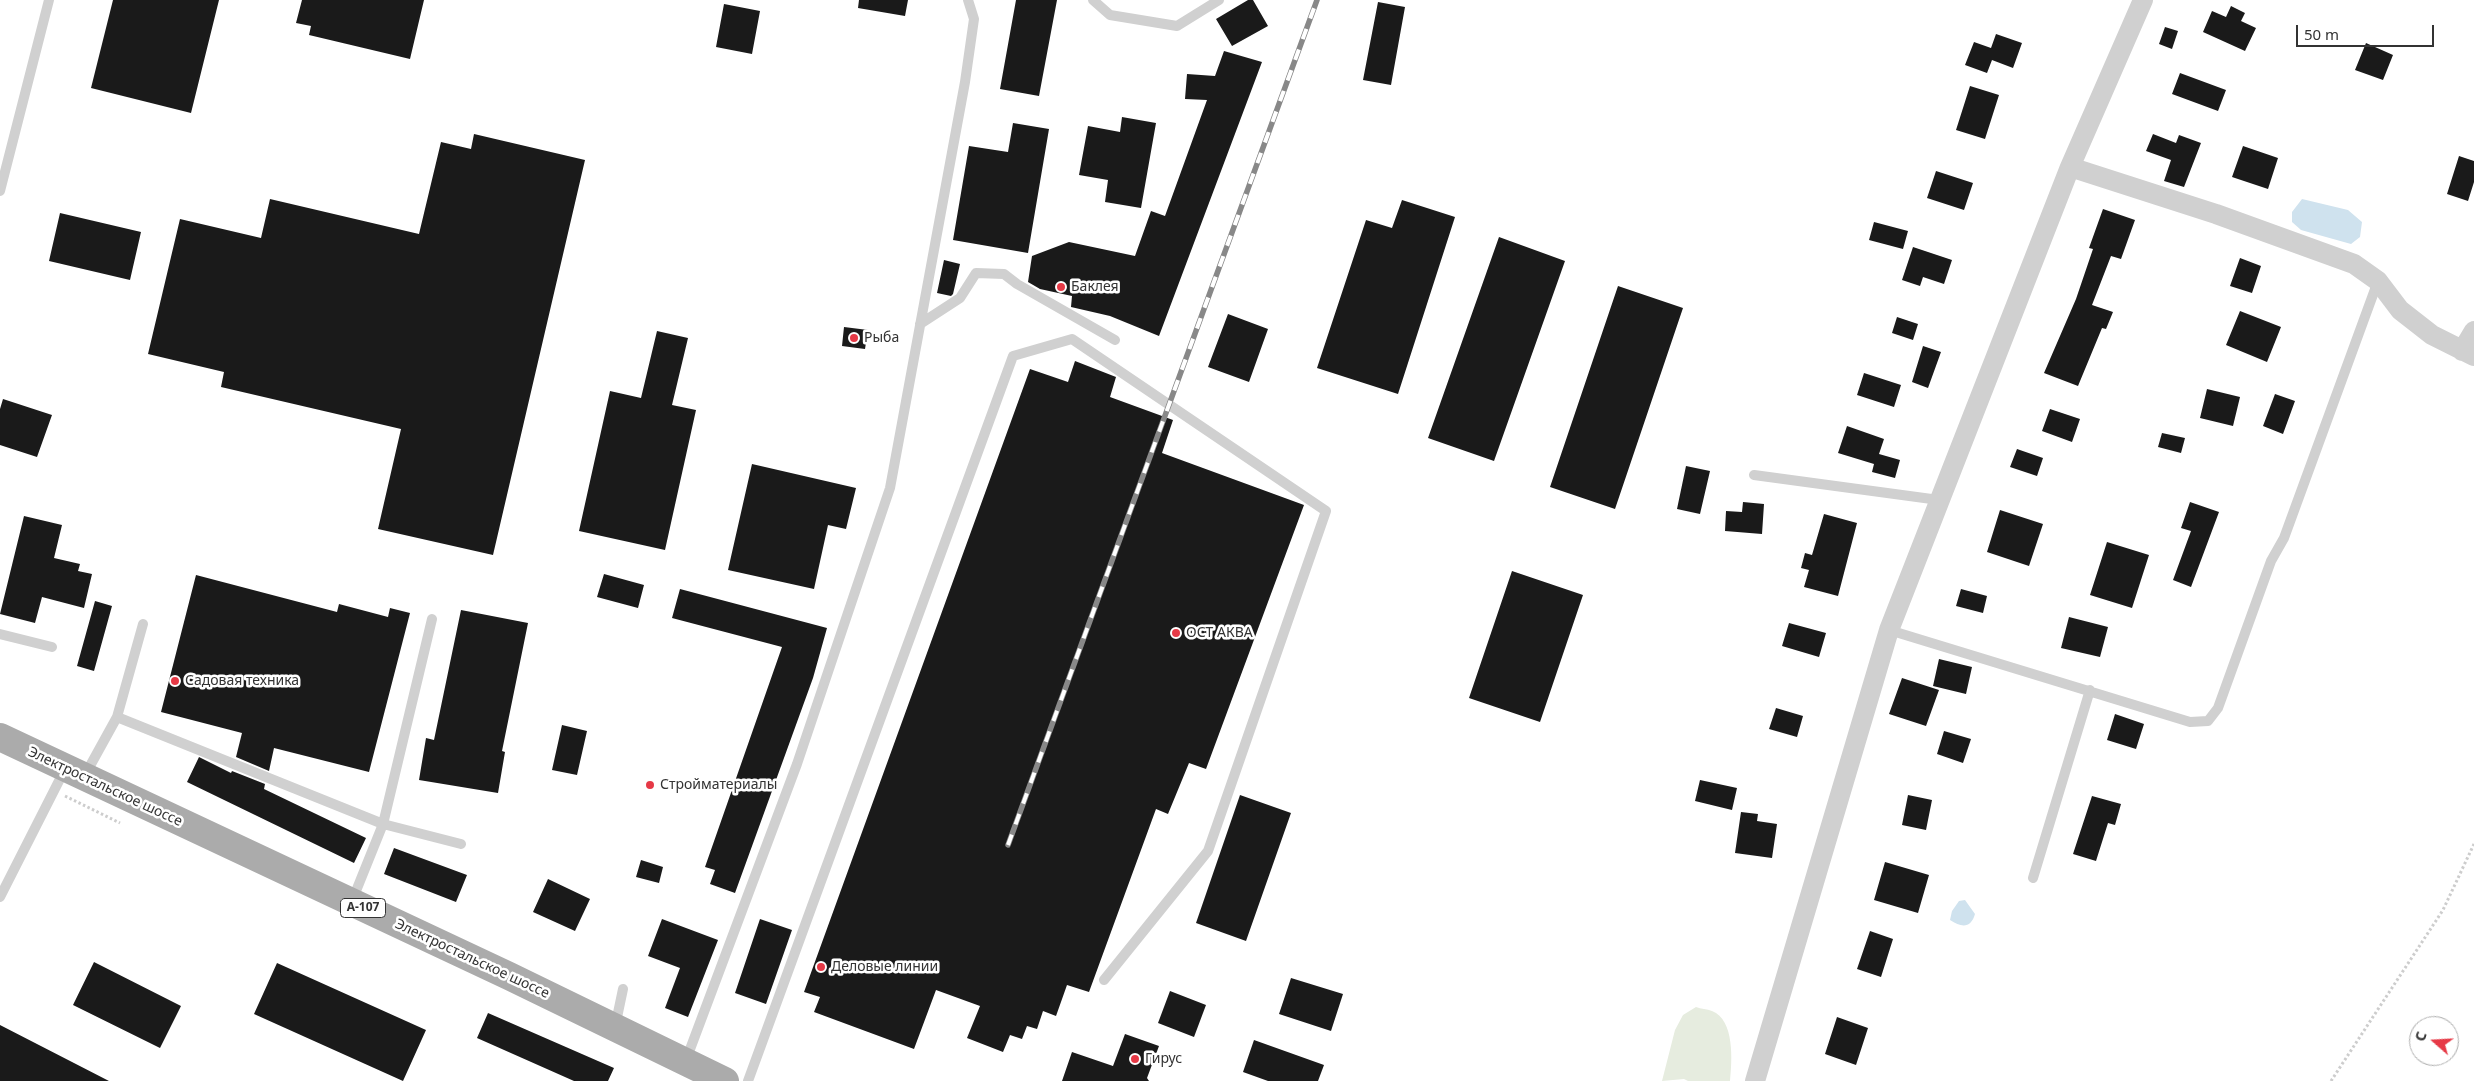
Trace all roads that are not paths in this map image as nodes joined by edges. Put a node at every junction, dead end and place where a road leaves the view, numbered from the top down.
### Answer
1 (49, 0) edge
2 (968, 0) edge
3 (1093, 0) edge
4 (1219, 0) edge
5 (2143, 0) edge
6 (2070, 167) junction
7 (0, 192) edge
8 (2378, 281) junction
9 (920, 324) junction
10 (2474, 331) edge
11 (1114, 340) dead end
12 (2468, 354) edge
13 (1754, 475) dead end
14 (1939, 500) junction
15 (432, 620) dead end
16 (143, 624) dead end
17 (1888, 630) junction
18 (0, 634) edge
19 (52, 647) dead end
20 (2090, 690) junction
21 (117, 717) junction
22 (0, 737) edge
23 (74, 773) junction
24 (383, 824) junction
25 (461, 844) dead end
26 (2033, 878) dead end
27 (0, 896) edge
28 (351, 902) junction
29 (1104, 980) dead end
30 (623, 989) dead end
31 (615, 1027) junction
32 (685, 1061) junction
33 (725, 1081) edge
34 (748, 1081) edge
35 (1755, 1081) edge

1 - 7 lane
2 - 9 lane
3 - 4 lane
5 - 6 street
6 - 8 street
6 - 14 street
8 - 12 street
8 - 20 lane
9 - 11 lane
9 - 32 lane
10 - 12 street
13 - 14 lane
14 - 17 street
15 - 24 lane
16 - 21 lane
17 - 20 lane
17 - 35 street
18 - 19 lane
20 - 26 lane
21 - 23 lane
21 - 24 lane
22 - 23 main road, Электростальское шоссе / А-107
23 - 27 lane
23 - 28 main road, Электростальское шоссе / А-107
24 - 25 lane
24 - 28 lane
28 - 31 main road, Электростальское шоссе / А-107
29 - 34 lane
30 - 31 lane
31 - 32 main road, Электростальское шоссе / А-107
32 - 33 main road, Электростальское шоссе / А-107

